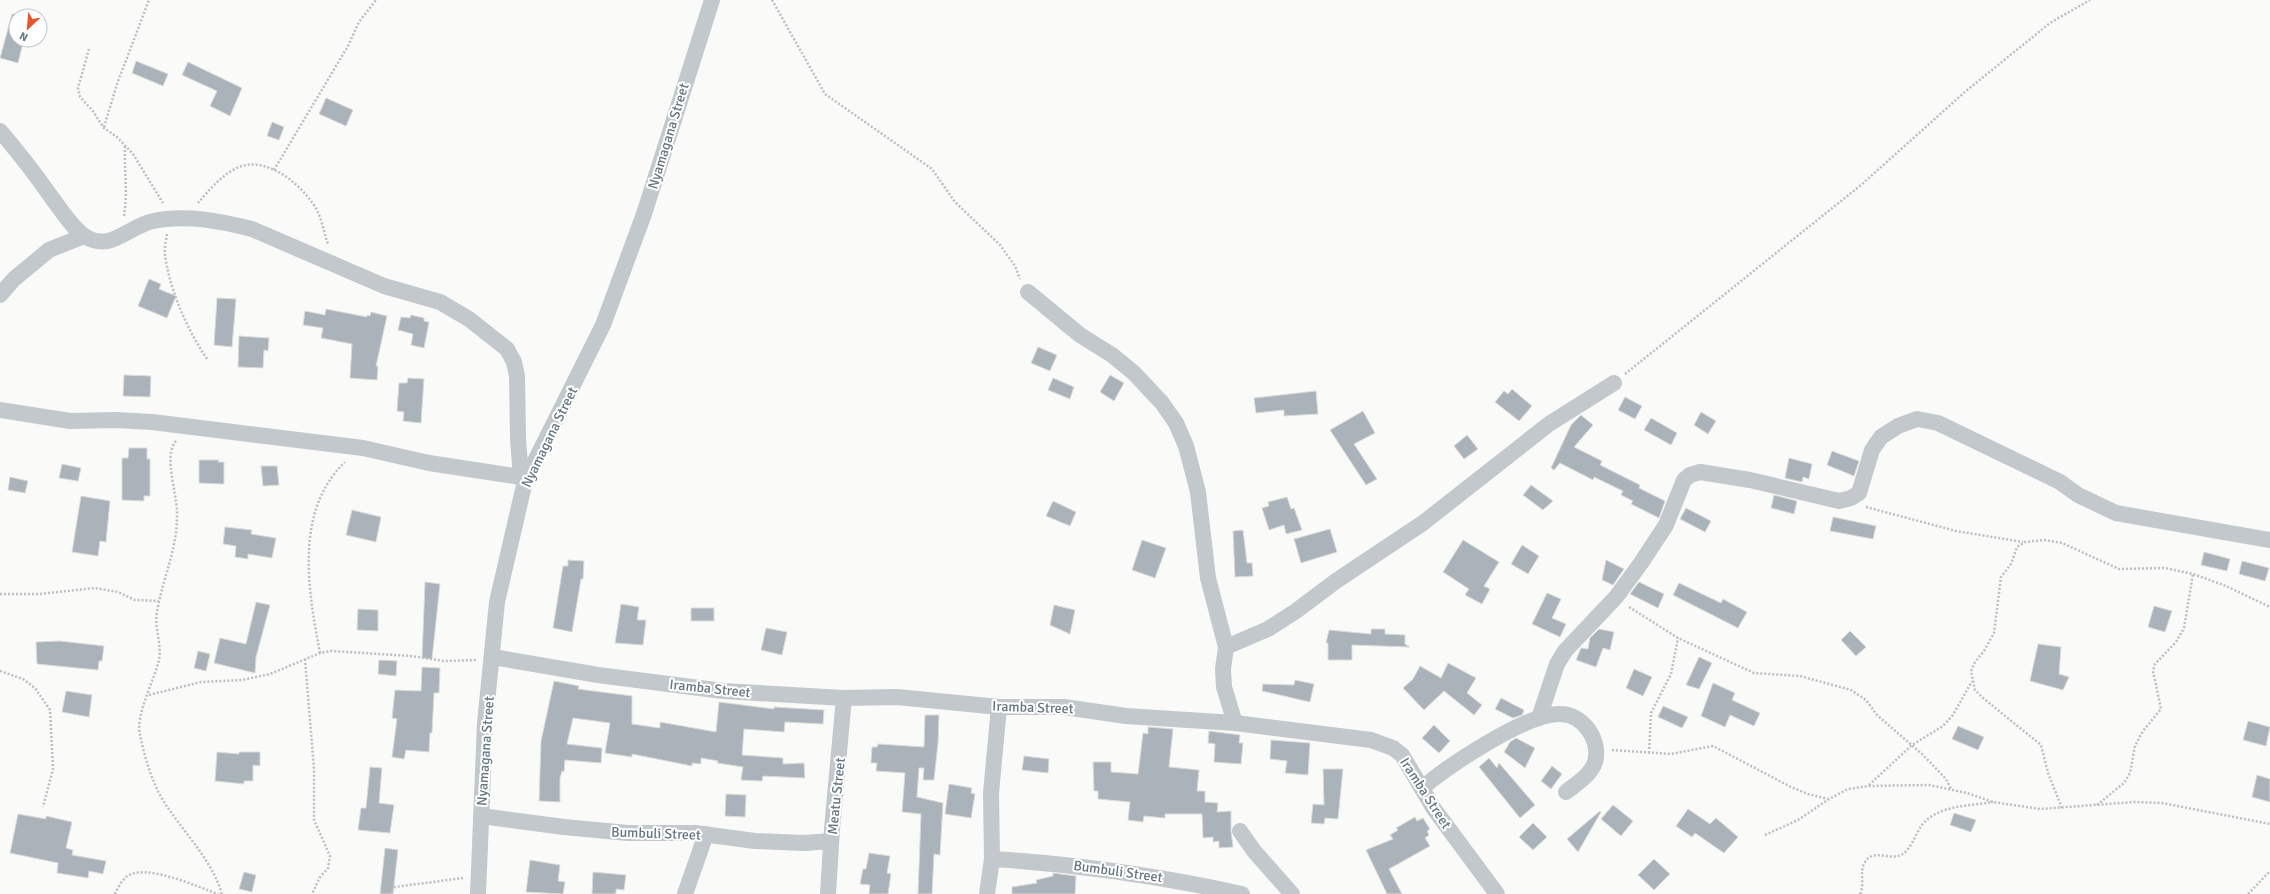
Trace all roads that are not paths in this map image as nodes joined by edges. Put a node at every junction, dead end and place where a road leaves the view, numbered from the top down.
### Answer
1 (712, 0) edge
2 (0, 131) edge
3 (84, 236) junction
4 (1028, 292) road end
5 (0, 295) edge
6 (1614, 383) road end
7 (0, 410) edge
8 (523, 479) junction
9 (2270, 540) edge
10 (1226, 647) junction
11 (493, 657) junction
12 (844, 698) junction
13 (999, 707) junction
14 (1539, 718) junction
15 (1235, 723) junction
16 (1422, 788) junction
17 (1566, 792) dead end
18 (481, 816) junction
19 (1240, 831) dead end
20 (706, 834) junction
21 (831, 841) junction
22 (992, 859) junction
23 (1232, 893) edge
24 (478, 894) edge
25 (685, 894) edge
26 (828, 894) edge
27 (987, 894) edge
28 (1292, 894) edge
29 (1497, 894) edge

1 - 8 street, Nyamagana Street
2 - 3 street
3 - 5 street
3 - 8 street
4 - 10 street
6 - 10 street
7 - 8 street
8 - 11 street, Nyamagana Street
9 - 14 street
10 - 15 street
11 - 12 street, Iramba Street
11 - 18 street, Nyamagana Street
12 - 13 street, Iramba Street
12 - 21 street, Meatu Street
13 - 15 street, Iramba Street
13 - 22 street
14 - 16 street
14 - 17 street
15 - 16 street, Iramba Street
16 - 29 street, Iramba Street
18 - 20 street, Bumbuli Street
18 - 24 street, Nyamagana Street
19 - 28 street
20 - 21 street, Bumbuli Street
20 - 25 street
21 - 26 street, Meatu Street
22 - 23 street, Bumbuli Street
22 - 27 street

